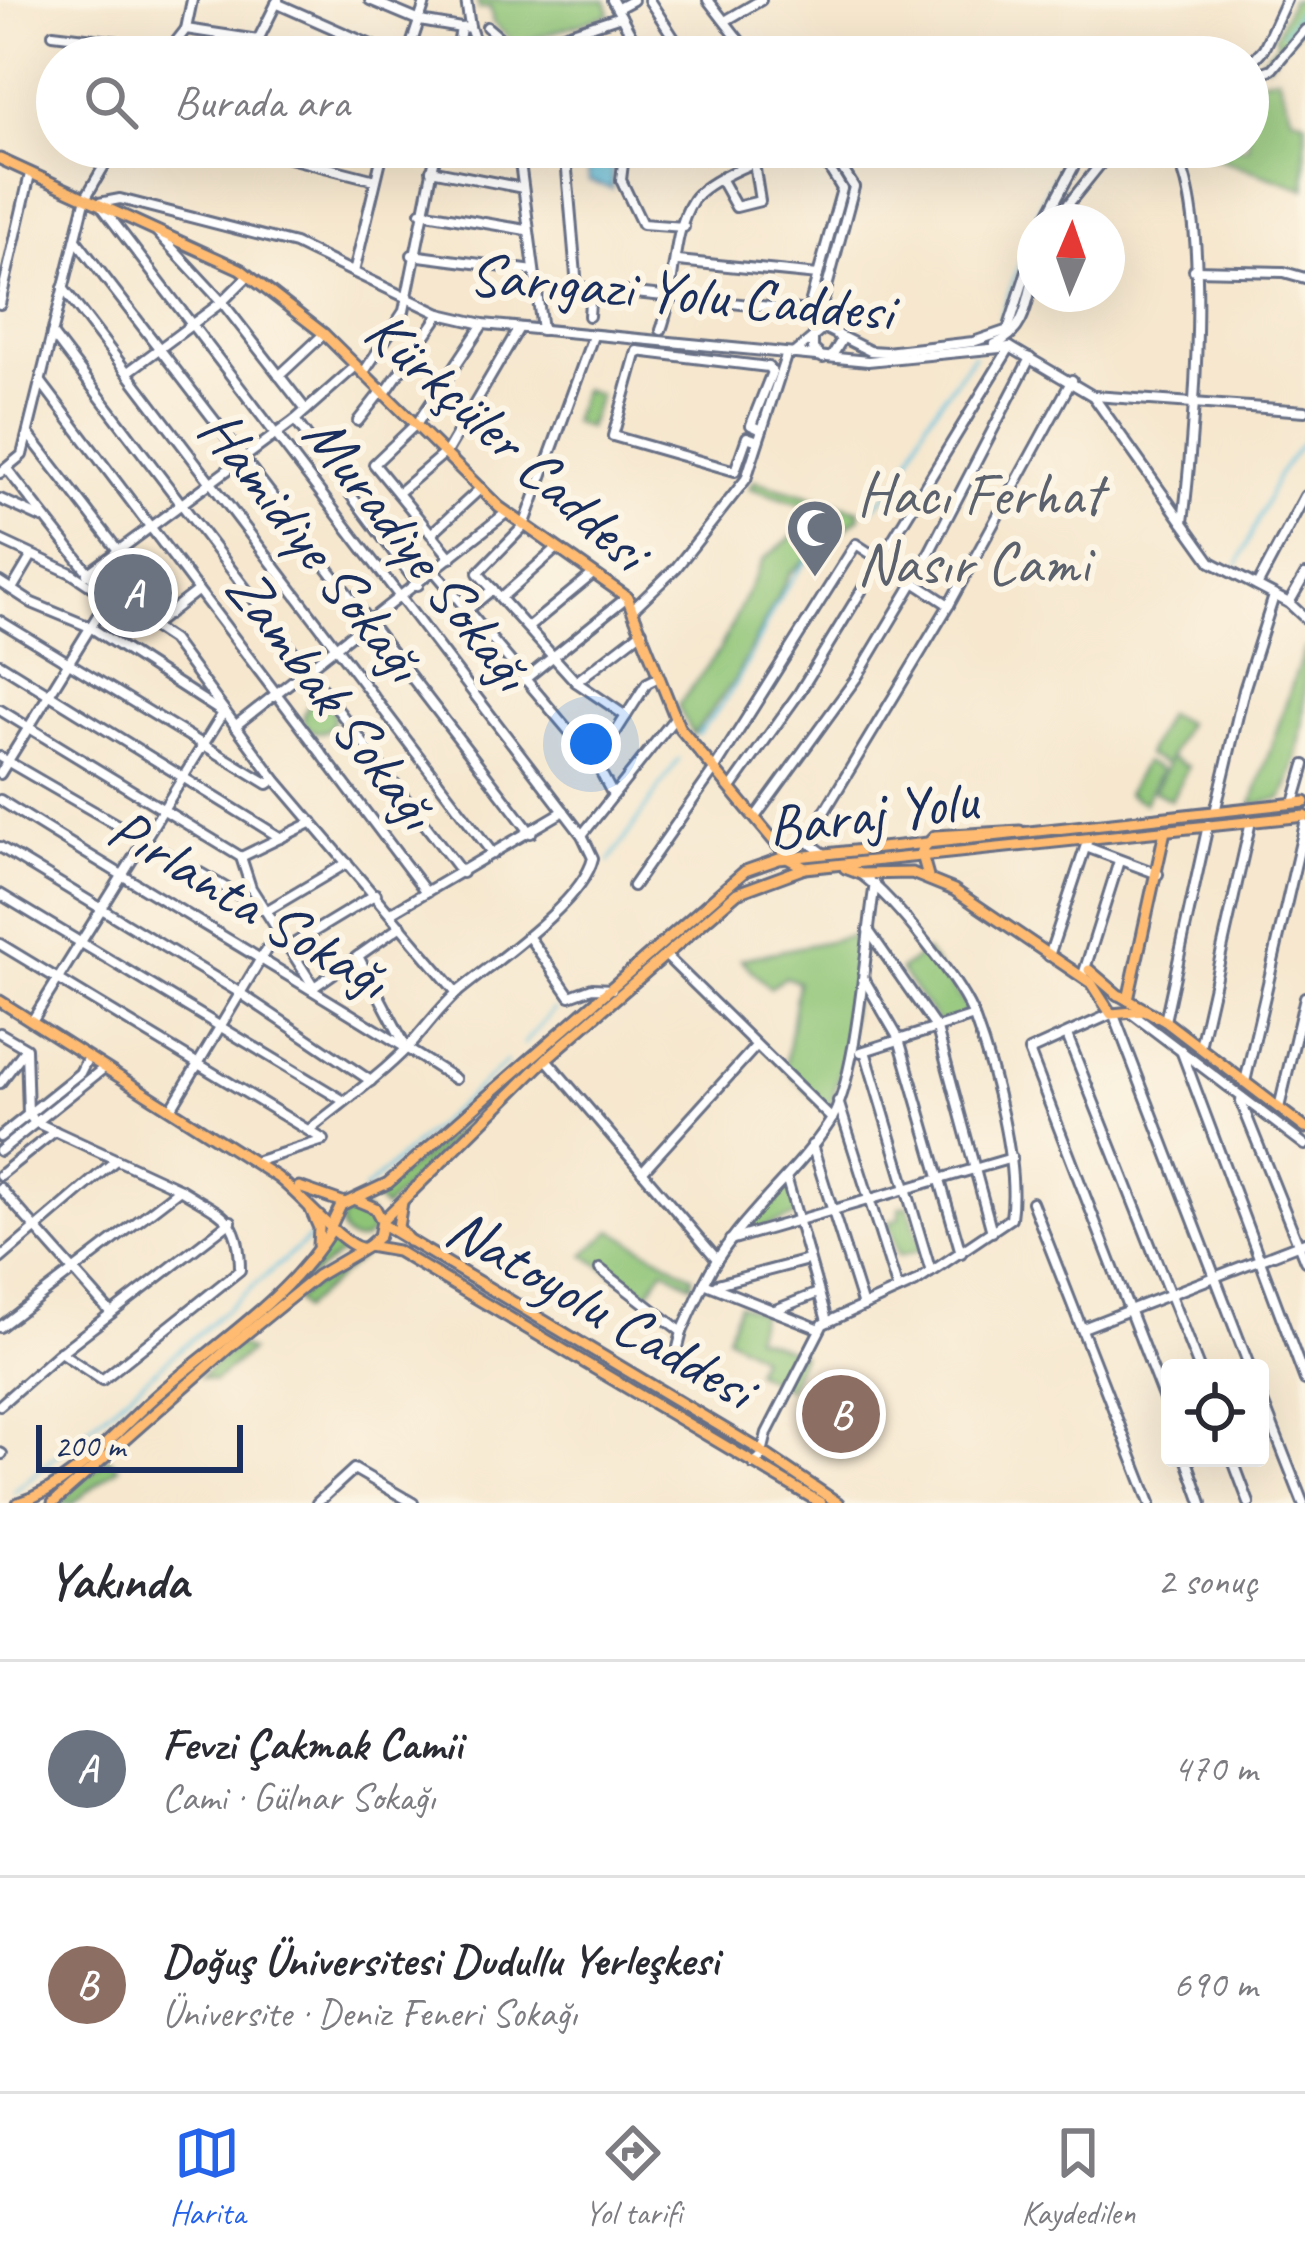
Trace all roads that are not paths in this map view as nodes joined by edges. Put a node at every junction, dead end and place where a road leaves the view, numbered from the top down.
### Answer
1 (192, 0) edge
2 (370, 0) edge
3 (426, 0) edge
4 (466, 0) edge
5 (633, 0) edge
6 (649, 0) edge
7 (709, 0) edge
8 (761, 0) edge
9 (1286, 0) edge
10 (277, 1) edge
11 (739, 4) edge
12 (617, 8) edge
13 (420, 21) junction
14 (725, 21) junction
15 (487, 27) dead end
16 (466, 28) junction
17 (186, 29) junction
18 (1305, 30) edge
19 (53, 34) dead end
20 (66, 36) edge
21 (180, 36) edge
22 (232, 36) edge
23 (260, 36) edge
24 (353, 36) edge
25 (415, 36) edge
26 (463, 36) edge
27 (470, 36) edge
28 (497, 36) edge
29 (556, 36) edge
30 (632, 36) edge
31 (672, 36) edge
32 (735, 36) edge
33 (1269, 37) edge
34 (1269, 70) edge
35 (0, 159) edge
36 (103, 168) edge
37 (328, 168) edge
38 (378, 168) edge
39 (521, 168) edge
40 (567, 168) edge
41 (622, 168) edge
42 (745, 168) edge
43 (755, 168) edge
44 (829, 168) edge
45 (842, 168) edge
46 (1073, 168) edge
47 (1094, 168) edge
48 (1183, 168) edge
49 (431, 170) joint
50 (30, 174) junction
51 (375, 180) junction
52 (721, 181) junction
53 (524, 188) junction
54 (86, 197) junction
55 (99, 203) junction
56 (1054, 204) edge
57 (1067, 204) edge
58 (421, 212) junction
59 (684, 226) junction
60 (526, 230) junction
61 (156, 231) junction
62 (76, 240) junction
63 (412, 255) junction
64 (678, 261) junction
65 (1193, 270) junction
66 (535, 271) junction
67 (354, 272) junction
68 (818, 275) junction
69 (248, 276) junction
70 (1305, 278) edge
71 (63, 288) junction
72 (591, 289) junction
73 (406, 296) junction
74 (673, 299) junction
75 (222, 302) junction
76 (0, 304) edge
77 (824, 306) junction
78 (1017, 311) edge
79 (1021, 312) edge
80 (440, 314) junction
81 (589, 316) dead end
82 (483, 324) junction
83 (189, 327) junction
84 (519, 328) junction
85 (542, 330) junction
86 (661, 330) dead end
87 (839, 333) junction
88 (52, 334) junction
89 (324, 334) junction
90 (593, 336) junction
91 (995, 337) junction
92 (813, 339) junction
93 (1011, 342) junction
94 (159, 348) junction
95 (786, 356) junction
96 (825, 358) junction
97 (1030, 358) junction
98 (360, 369) junction
99 (128, 373) junction
100 (279, 376) junction
101 (1072, 380) junction
102 (41, 382) junction
103 (384, 391) junction
104 (1093, 396) junction
105 (1197, 405) junction
106 (307, 410) junction
107 (1305, 411) edge
108 (295, 420) junction
109 (358, 421) dead end
110 (418, 422) junction
111 (751, 425) junction
112 (762, 430) junction
113 (28, 434) junction
114 (275, 434) junction
115 (747, 437) junction
116 (758, 441) junction
117 (447, 451) junction
118 (243, 458) junction
119 (3, 471) edge
120 (210, 481) junction
121 (481, 488) junction
122 (398, 493) junction
123 (1305, 496) edge
124 (0, 499) edge
125 (181, 503) junction
126 (506, 513) junction
127 (43, 518) junction
128 (1183, 522) junction
129 (524, 526) junction
130 (148, 528) junction
131 (431, 534) junction
132 (0, 540) edge
133 (556, 549) junction
134 (118, 551) junction
135 (31, 557) junction
136 (451, 559) junction
137 (883, 559) junction
138 (434, 572) junction
139 (87, 574) junction
140 (593, 574) junction
141 (1305, 574) edge
142 (916, 580) junction
143 (0, 582) edge
144 (418, 585) junction
145 (1257, 586) junction
146 (11, 589) junction
147 (493, 589) junction
148 (197, 591) junction
149 (109, 596) junction
150 (1274, 596) junction
151 (502, 597) junction
152 (627, 597) junction
153 (399, 599) junction
154 (1289, 603) junction
155 (949, 605) junction
156 (633, 609) junction
157 (465, 612) junction
158 (167, 615) junction
159 (1305, 618) edge
160 (0, 620) edge
161 (370, 622) junction
162 (152, 626) junction
163 (530, 626) junction
164 (90, 627) junction
165 (643, 631) junction
166 (340, 646) junction
167 (554, 655) junction
168 (70, 660) junction
169 (0, 664) edge
170 (308, 671) junction
171 (658, 677) junction
172 (524, 680) junction
173 (576, 682) junction
174 (278, 694) junction
175 (50, 695) junction
176 (0, 710) edge
177 (223, 713) junction
178 (626, 716) junction
179 (674, 719) junction
180 (235, 725) junction
181 (28, 726) junction
182 (204, 744) junction
183 (4, 760) edge
184 (596, 763) junction
185 (1305, 765) edge
186 (714, 770) junction
187 (0, 774) edge
188 (184, 776) junction
189 (275, 779) junction
190 (731, 788) junction
191 (614, 795) junction
192 (0, 800) edge
193 (1300, 803) edge
194 (163, 808) junction
195 (564, 811) junction
196 (1214, 813) junction
197 (756, 816) junction
198 (1153, 819) junction
199 (1251, 820) junction
200 (1305, 820) edge
201 (313, 822) junction
202 (1208, 825) junction
203 (1166, 832) junction
204 (531, 833) junction
205 (582, 835) junction
206 (281, 838) junction
207 (775, 840) junction
208 (145, 841) junction
209 (924, 844) junction
210 (1087, 845) junction
211 (0, 847) edge
212 (900, 848) junction
213 (493, 854) junction
214 (830, 854) junction
215 (816, 855) junction
216 (241, 857) junction
217 (920, 858) junction
218 (789, 859) junction
219 (906, 859) junction
220 (1119, 861) junction
221 (347, 863) junction
222 (840, 866) junction
223 (805, 868) junction
224 (892, 870) junction
225 (462, 873) junction
226 (861, 874) junction
227 (1157, 874) junction
228 (123, 878) junction
229 (931, 880) junction
230 (875, 884) junction
231 (633, 886) dead end
232 (426, 892) junction
233 (0, 894) edge
234 (377, 894) junction
235 (102, 910) junction
236 (266, 911) junction
237 (392, 912) junction
238 (401, 926) junction
239 (867, 929) junction
240 (278, 930) junction
241 (83, 940) junction
242 (531, 940) junction
243 (0, 944) edge
244 (290, 946) junction
245 (663, 952) junction
246 (358, 956) junction
247 (1049, 957) junction
248 (259, 958) junction
249 (1089, 970) junction
250 (1074, 972) junction
251 (60, 976) junction
252 (863, 977) junction
253 (314, 987) junction
254 (611, 989) junction
255 (237, 991) junction
256 (457, 993) junction
257 (1305, 997) edge
258 (0, 1001) edge
259 (1118, 1007) junction
260 (974, 1016) junction
261 (32, 1021) junction
262 (1165, 1022) junction
263 (221, 1027) junction
264 (937, 1029) junction
265 (0, 1033) edge
266 (1067, 1035) junction
267 (899, 1039) junction
268 (756, 1046) junction
269 (1200, 1047) junction
270 (26, 1048) junction
271 (407, 1048) junction
272 (1181, 1050) junction
273 (865, 1051) junction
274 (849, 1054) junction
275 (542, 1056) junction
276 (88, 1058) junction
277 (199, 1061) junction
278 (104, 1068) junction
279 (455, 1079) dead end
280 (371, 1081) junction
281 (1246, 1082) junction
282 (0, 1083) edge
283 (837, 1099) junction
284 (1240, 1100) junction
285 (344, 1101) junction
286 (1279, 1108) junction
287 (171, 1109) junction
288 (32, 1118) junction
289 (832, 1119) junction
290 (1305, 1127) edge
291 (310, 1129) junction
292 (55, 1131) junction
293 (0, 1137) edge
294 (811, 1144) junction
295 (1305, 1145) edge
296 (0, 1151) edge
297 (1012, 1158) junction
298 (116, 1160) junction
299 (255, 1162) junction
300 (975, 1168) junction
301 (642, 1172) junction
302 (0, 1175) edge
303 (939, 1176) junction
304 (278, 1177) junction
305 (786, 1178) junction
306 (903, 1186) junction
307 (0, 1187) edge
308 (180, 1189) junction
309 (407, 1192) junction
310 (868, 1197) junction
311 (350, 1202) junction
312 (1032, 1202) dead end
313 (831, 1208) junction
314 (795, 1218) junction
315 (231, 1221) junction
316 (382, 1223) junction
317 (332, 1227) junction
318 (36, 1228) junction
319 (992, 1232) junction
320 (729, 1240) junction
321 (1302, 1243) edge
322 (365, 1247) junction
323 (418, 1250) junction
324 (961, 1253) junction
325 (315, 1256) junction
326 (0, 1258) edge
327 (716, 1258) junction
328 (1258, 1260) junction
329 (808, 1261) junction
330 (1305, 1261) edge
331 (72, 1269) junction
332 (600, 1269) dead end
333 (931, 1272) junction
334 (1214, 1278) junction
335 (710, 1284) junction
336 (898, 1290) junction
337 (818, 1293) junction
338 (1171, 1294) junction
339 (863, 1306) junction
340 (773, 1310) junction
341 (1131, 1310) junction
342 (111, 1313) junction
343 (824, 1325) junction
344 (0, 1327) edge
345 (1083, 1328) junction
346 (682, 1332) junction
347 (60, 1352) junction
348 (1195, 1359) edge
349 (1246, 1359) edge
350 (673, 1367) dead end
351 (1305, 1380) edge
352 (1161, 1391) edge
353 (0, 1405) edge
354 (1269, 1417) edge
355 (767, 1433) junction
356 (751, 1444) junction
357 (763, 1453) junction
358 (747, 1463) junction
359 (1189, 1467) edge
360 (1236, 1467) edge
361 (18, 1503) edge
362 (53, 1503) edge
363 (316, 1503) edge
364 (413, 1503) edge
365 (821, 1503) edge
366 (838, 1503) edge
367 (1150, 1503) edge
368 (1202, 1503) edge
369 (1250, 1503) edge
370 (1303, 1503) edge

1 - 17 street
2 - 13 street
3 - 13 street
4 - 16 street
5 - 12 street
6 - 31 street
7 - 14 street
8 - 11 street
9 - 33 street
10 - 23 street
10 - 24 street
11 - 14 street
12 - 29 street
12 - 30 street
13 - 16 street
13 - 25 street
14 - 32 street
15 - 28 street
16 - 26 street
16 - 27 street
17 - 21 street
17 - 22 street
18 - 34 street
19 - 20 street
35 - 50 main road, Kürkçüler Caddesi
36 - 54 street
37 - 51 street
38 - 51 street
39 - 53 street
40 - 72 street
41 - 59 street
42 - 52 street
43 - 52 street
44 - 68 street
45 - 77 street
46 - 56 street
47 - 57 street
48 - 65 street
49 - 53 street
49 - 58 street
50 - 54 main road, Kürkçüler Caddesi
50 - 76 street
51 - 67 street
52 - 59 street
53 - 60 street
54 - 55 main road, Kürkçüler Caddesi
54 - 62 street
55 - 61 main road, Kürkçüler Caddesi
55 - 67 street, Sarıgazi Yolu Caddesi
55 - 83 street, Muradiye Sokağı
58 - 60 street
58 - 63 street
59 - 64 street
60 - 66 street
61 - 69 main road, Kürkçüler Caddesi
61 - 75 street
62 - 71 street
62 - 94 street
63 - 66 street
63 - 73 street
64 - 68 street
64 - 74 street
65 - 70 street
65 - 105 street
66 - 85 street
67 - 73 street, Sarıgazi Yolu Caddesi
68 - 74 street
69 - 75 street
69 - 89 main road, Kürkçüler Caddesi
71 - 88 street
71 - 99 street, Hamidiye Sokağı
72 - 74 street
72 - 81 street
73 - 80 street, Sarıgazi Yolu Caddesi
73 - 98 street
74 - 86 street
75 - 83 street
75 - 100 street
77 - 87 street
77 - 92 street
78 - 91 street
79 - 93 street
80 - 82 street, Sarıgazi Yolu Caddesi
80 - 103 street
82 - 84 street, Sarıgazi Yolu Caddesi
82 - 110 street
83 - 94 street
83 - 114 street, Muradiye Sokağı
84 - 85 street, Sarıgazi Yolu Caddesi
84 - 117 street
85 - 90 street, Sarıgazi Yolu Caddesi
87 - 91 street
87 - 92 street
87 - 96 street
88 - 102 street
88 - 125 street
89 - 98 main road, Kürkçüler Caddesi
89 - 100 street
90 - 95 street, Sarıgazi Yolu Caddesi
90 - 129 street
91 - 93 street
92 - 95 street
92 - 96 street
93 - 96 street, Sarıgazi Yolu Caddesi
93 - 97 street
93 - 137 street
94 - 99 street
94 - 118 street
95 - 96 street, Sarıgazi Yolu Caddesi
95 - 112 street
97 - 101 street
97 - 142 street
98 - 103 main road, Kürkçüler Caddesi
98 - 106 street
99 - 120 street, Hamidiye Sokağı
100 - 106 street
101 - 104 street
101 - 155 street
102 - 113 street
102 - 130 street, Zambak Sokağı
103 - 109 street
103 - 110 main road, Kürkçüler Caddesi
104 - 105 street
104 - 128 street
105 - 107 street
105 - 128 street
106 - 108 street
108 - 114 street
108 - 144 street
110 - 117 main road, Kürkçüler Caddesi
110 - 122 street
111 - 112 street
111 - 115 street
111 - 115 street
112 - 116 street
113 - 119 street
113 - 134 street
114 - 118 street
114 - 153 street, Muradiye Sokağı
115 - 116 street
116 - 156 street
117 - 121 main road, Kürkçüler Caddesi
117 - 122 street
118 - 120 street
118 - 161 street
119 - 127 street
120 - 125 street
120 - 166 street, Hamidiye Sokağı
121 - 126 main road, Kürkçüler Caddesi
121 - 131 street
122 - 131 street
123 - 145 street
124 - 127 street
125 - 130 street
125 - 170 street
126 - 129 main road, Kürkçüler Caddesi
126 - 136 street
127 - 139 street
128 - 145 street
129 - 133 main road, Kürkçüler Caddesi
129 - 147 street
130 - 134 street
130 - 148 street, Zambak Sokağı
131 - 136 street
132 - 135 street
133 - 140 main road, Kürkçüler Caddesi
133 - 151 street
134 - 139 street
134 - 158 street
135 - 146 street
135 - 149 street
136 - 138 street
137 - 142 street
137 - 186 street
137 - 190 street
138 - 144 street
138 - 157 street
139 - 149 street
140 - 152 main road, Kürkçüler Caddesi
140 - 163 street
141 - 154 street
142 - 155 street
142 - 197 street
143 - 146 street
144 - 153 street
145 - 150 street
146 - 164 street
147 - 151 street
147 - 157 street
148 - 158 street
148 - 174 street, Zambak Sokağı
149 - 162 street
149 - 164 street
150 - 154 street
150 - 196 street
151 - 163 street
152 - 156 main road, Kürkçüler Caddesi
152 - 167 street
153 - 161 street
153 - 195 street, Muradiye Sokağı
154 - 159 street
155 - 214 street
156 - 165 main road, Kürkçüler Caddesi
157 - 172 street
158 - 162 street
160 - 168 street
161 - 166 street
161 - 204 street
162 - 177 street
163 - 167 street
164 - 168 street
164 - 177 street
165 - 171 main road, Kürkçüler Caddesi
165 - 173 street
166 - 170 street
166 - 213 street, Hamidiye Sokağı
167 - 172 street
167 - 173 street
168 - 175 street
168 - 182 street
169 - 175 street
170 - 174 street
170 - 225 street
171 - 178 street
171 - 179 main road, Kürkçüler Caddesi
172 - 184 street
173 - 178 street
174 - 180 street
174 - 232 street, Zambak Sokağı
175 - 181 street
175 - 188 street
176 - 181 street
177 - 180 street
177 - 182 street
178 - 184 street
179 - 186 main road, Kürkçüler Caddesi
179 - 191 street
180 - 189 street
181 - 183 street
181 - 194 street
182 - 188 street
182 - 189 street
183 - 187 street
183 - 208 street
184 - 191 street
185 - 193 street
186 - 190 main road, Kürkçüler Caddesi
186 - 231 street
188 - 194 street
188 - 206 street
189 - 201 street
190 - 197 main road, Kürkçüler Caddesi
191 - 205 street
192 - 228 street, Pırlanta Sokağı
193 - 196 main road, Baraj Yolu
194 - 208 street
194 - 216 street
195 - 204 street
195 - 205 street, Muradiye Sokağı
196 - 198 main road, Baraj Yolu
197 - 207 main road, Kürkçüler Caddesi
198 - 203 main road
198 - 209 main road, Baraj Yolu
199 - 200 main road, Baraj Yolu
199 - 202 main road, Baraj Yolu
199 - 269 street
200 - 281 street
201 - 206 street
201 - 221 street
202 - 203 main road, Baraj Yolu
202 - 262 street
203 - 210 main road, Baraj Yolu
203 - 227 main road
204 - 213 street
205 - 242 street
206 - 216 street
207 - 215 main road
207 - 218 main road, Kürkçüler Caddesi
208 - 228 street
208 - 236 street
209 - 212 main road, Baraj Yolu
209 - 217 main road
210 - 217 main road, Baraj Yolu
210 - 220 street
210 - 247 street
211 - 235 street
212 - 214 main road, Baraj Yolu
212 - 219 main road
213 - 225 street
214 - 215 main road, Baraj Yolu
215 - 218 main road, Baraj Yolu
216 - 236 street
217 - 219 main road, Baraj Yolu
217 - 229 main road
218 - 223 main road
218 - 245 main road, Baraj Yolu
219 - 222 main road, Baraj Yolu
219 - 224 main road
220 - 227 street
220 - 249 street
221 - 234 street
221 - 236 street
222 - 223 main road, Baraj Yolu
222 - 226 main road
223 - 245 main road, Baraj Yolu
224 - 226 main road
224 - 229 main road
225 - 232 street
226 - 230 street
227 - 259 main road
228 - 235 street
228 - 248 street, Pırlanta Sokağı
229 - 247 main road
230 - 239 street
230 - 260 street
232 - 237 street
233 - 241 street
234 - 237 street
234 - 244 street
235 - 241 street
235 - 255 street
236 - 240 street
237 - 238 street
238 - 246 street
238 - 256 street
239 - 252 street
239 - 264 street
240 - 244 street
240 - 248 street
241 - 251 street
241 - 263 street
242 - 254 street
242 - 256 street
243 - 251 street
244 - 253 street
245 - 254 main road, Baraj Yolu
245 - 268 street
245 - 275 main road, Baraj Yolu
246 - 253 street
246 - 271 street
247 - 250 main road
248 - 253 street, Pırlanta Sokağı
248 - 255 street
249 - 250 street
249 - 259 main road
250 - 259 main road
251 - 261 street
251 - 277 street
252 - 267 street
252 - 274 street
253 - 271 street, Pırlanta Sokağı
254 - 275 main road, Baraj Yolu
255 - 263 street
255 - 280 street
256 - 271 street
257 - 286 street
258 - 261 main road
259 - 262 main road
259 - 266 street
259 - 272 street
259 - 334 street
260 - 264 street
260 - 297 street
261 - 276 main road
262 - 269 main road
263 - 277 street
263 - 285 street
264 - 267 street
264 - 300 street
265 - 270 street
266 - 338 street
266 - 341 street
267 - 273 street
267 - 303 street
268 - 289 street
268 - 301 street
269 - 281 main road
270 - 282 street
270 - 288 street
271 - 279 street, Pırlanta Sokağı
271 - 280 street
272 - 284 street
272 - 328 street
273 - 274 street
273 - 306 street
274 - 283 street
275 - 301 street
275 - 309 main road, Baraj Yolu
275 - 311 main road, Baraj Yolu
276 - 278 main road
276 - 288 street
277 - 287 street
277 - 291 street
278 - 287 main road
278 - 288 street
280 - 285 street
281 - 286 main road
283 - 289 street
283 - 310 street
284 - 295 street
284 - 321 street
285 - 291 street
286 - 290 main road
287 - 299 main road
288 - 292 street
288 - 293 street
288 - 296 street
289 - 294 street
291 - 299 street
292 - 298 street
292 - 302 street
294 - 305 street
294 - 313 street
297 - 300 street
297 - 319 street
298 - 308 street
298 - 318 street
299 - 304 main road
300 - 303 street
300 - 319 street
301 - 327 street
303 - 306 street
303 - 324 street
304 - 311 main road
304 - 317 main road
304 - 325 main road
305 - 314 street
305 - 320 street
306 - 310 street
306 - 333 street
307 - 318 street
308 - 315 street
308 - 331 street
309 - 316 main road, Baraj Yolu
309 - 323 main road
310 - 313 street
310 - 336 street
311 - 316 main road
311 - 317 main road
312 - 345 street
313 - 314 street
313 - 339 street
314 - 320 street
314 - 329 street
315 - 342 street
315 - 347 street
316 - 322 main road
316 - 323 main road, Natoyolu Caddesi
317 - 322 main road
317 - 325 main road
318 - 326 street
318 - 331 street
319 - 324 street
320 - 327 street
321 - 328 street
321 - 330 street
322 - 358 main road, Natoyolu Caddesi
322 - 362 main road
323 - 356 main road, Natoyolu Caddesi
324 - 333 street
325 - 361 main road
327 - 335 street
328 - 334 street
328 - 351 street
329 - 335 street
329 - 337 street
331 - 342 street
331 - 344 street
332 - 346 street
333 - 336 street
334 - 338 street
334 - 349 street
335 - 340 street
335 - 346 street
336 - 339 street
337 - 340 street
337 - 343 street
338 - 341 street
338 - 348 street
339 - 343 street
340 - 343 street
341 - 345 street
341 - 352 street
342 - 347 street
343 - 355 street
345 - 367 street
346 - 350 street
347 - 353 street
354 - 370 street
355 - 356 street
355 - 357 street
356 - 357 main road, Natoyolu Caddesi
356 - 358 street
357 - 358 street
357 - 366 main road, Natoyolu Caddesi
358 - 365 main road, Natoyolu Caddesi
359 - 368 street
360 - 369 street
363 - 364 street

